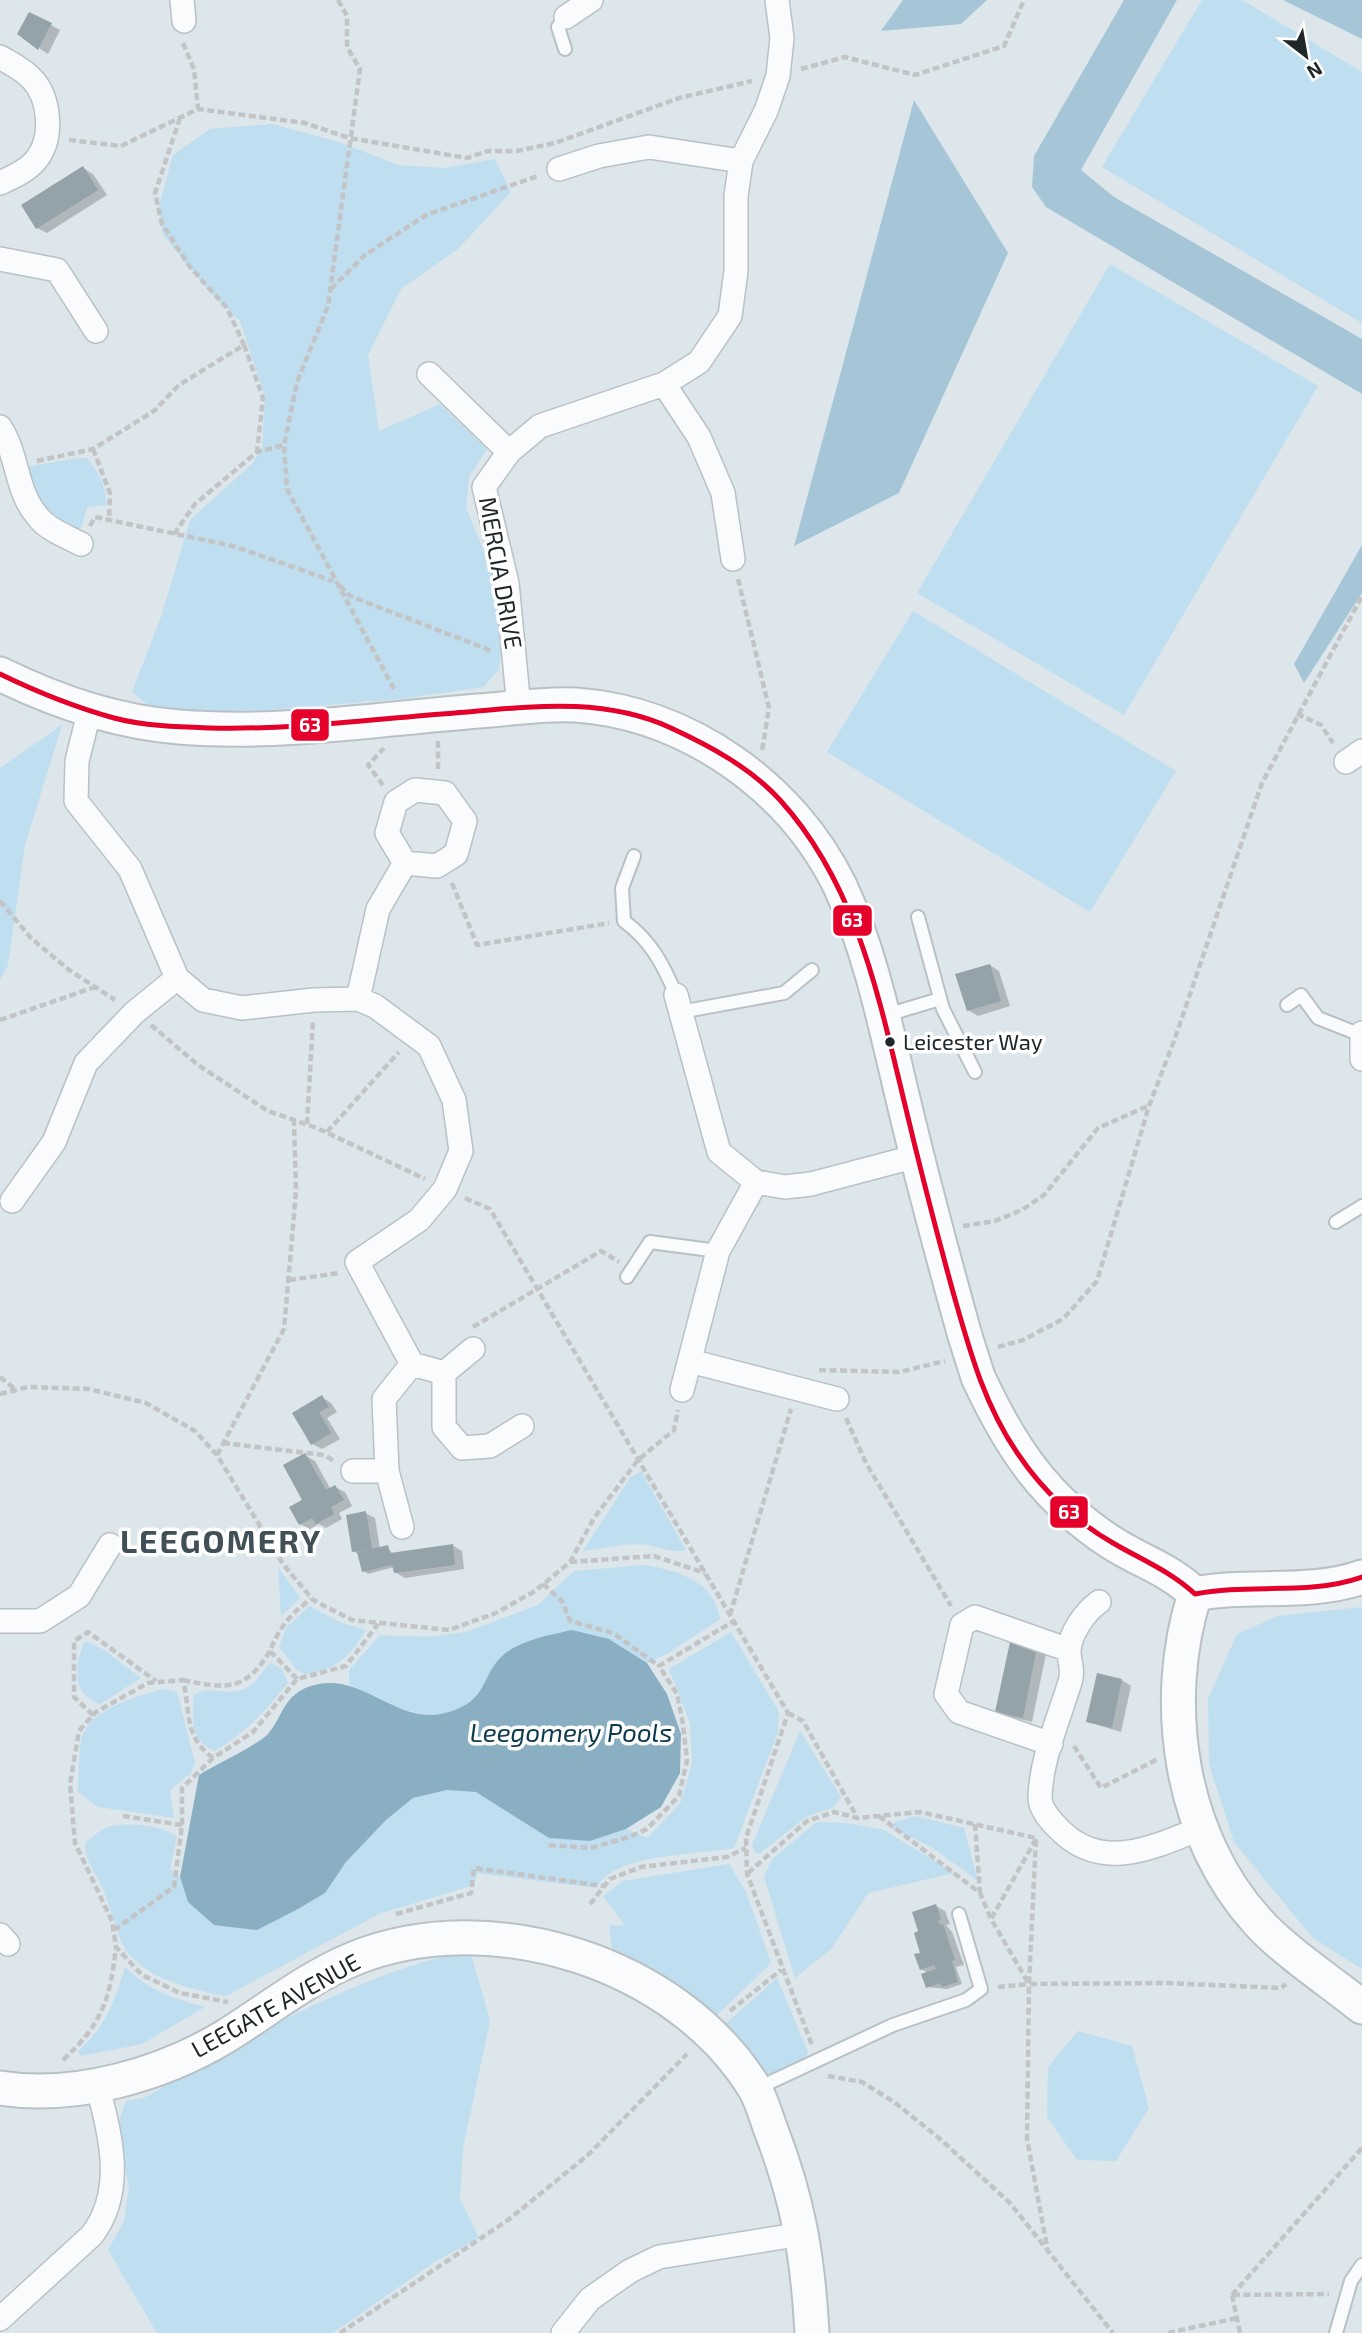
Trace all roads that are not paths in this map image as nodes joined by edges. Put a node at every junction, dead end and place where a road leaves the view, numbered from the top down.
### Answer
1 (591, 0) edge
2 (778, 0) edge
3 (566, 17) joint
4 (565, 49) dead end
5 (0, 57) edge
6 (741, 161) junction
7 (559, 169) road end
8 (0, 183) edge
9 (0, 259) edge
10 (96, 331) dead end
11 (429, 374) dead end
12 (664, 384) junction
13 (0, 427) edge
14 (509, 452) junction
15 (81, 544) road end
16 (733, 559) road end
17 (0, 674) edge
18 (519, 708) junction
19 (90, 709) junction
20 (634, 856) dead end
21 (405, 863) junction
22 (918, 917) dead end
23 (812, 970) dead end
24 (177, 978) junction
25 (358, 999) junction
26 (940, 999) junction
27 (678, 1004) junction
28 (1287, 1005) dead end
29 (883, 1016) junction
30 (1362, 1034) edge
31 (1362, 1059) edge
32 (975, 1072) dead end
33 (917, 1156) junction
34 (756, 1182) junction
35 (12, 1201) dead end
36 (1362, 1206) edge
37 (1336, 1222) dead end
38 (718, 1251) junction
39 (630, 1273) road end
40 (474, 1349) road end
41 (690, 1361) junction
42 (412, 1364) junction
43 (444, 1373) junction
44 (682, 1390) road end
45 (837, 1399) road end
46 (522, 1426) dead end
47 (353, 1471) road end
48 (387, 1471) junction
49 (402, 1527) dead end
50 (110, 1545) dead end
51 (1362, 1577) edge
52 (1195, 1594) junction
53 (1099, 1602) dead end
54 (0, 1621) edge
55 (1069, 1650) junction
56 (1053, 1737) junction
57 (1201, 1828) junction
58 (959, 1914) dead end
59 (1362, 2007) edge
60 (97, 2084) junction
61 (0, 2088) edge
62 (755, 2090) junction
63 (802, 2234) junction
64 (1362, 2265) edge
65 (0, 2319) edge
66 (563, 2333) edge
67 (811, 2333) edge
68 (1336, 2333) edge

1 - 3 street
2 - 6 street, MERCIA DRIVE
3 - 4 lane
5 - 8 street
6 - 7 street
6 - 12 street, MERCIA DRIVE
9 - 10 street
11 - 14 street
12 - 14 street, MERCIA DRIVE
12 - 16 street
13 - 15 street
14 - 18 street, MERCIA DRIVE
17 - 19 street
18 - 19 street
18 - 29 street
19 - 24 street
20 - 27 lane
21 - 21 street
21 - 25 street
22 - 26 lane
23 - 27 lane
24 - 25 street
24 - 35 street
25 - 42 street
26 - 29 lane
26 - 32 lane
27 - 34 street
28 - 30 lane
29 - 33 street
30 - 31 street
33 - 34 street
33 - 52 street
34 - 38 street
36 - 37 lane
38 - 39 lane
38 - 41 street
40 - 43 street
41 - 44 street
41 - 45 street
42 - 43 street
42 - 48 street
43 - 46 street
47 - 48 street
48 - 49 street
50 - 54 street
51 - 52 street
52 - 57 street
53 - 55 street
55 - 56 street
55 - 56 street
56 - 57 street
57 - 59 street
58 - 62 lane
60 - 61 street, LEEGATE AVENUE
60 - 62 street, LEEGATE AVENUE
60 - 65 street
62 - 63 street, LEEGATE AVENUE
63 - 66 street
63 - 67 street, LEEGATE AVENUE
64 - 68 lane

